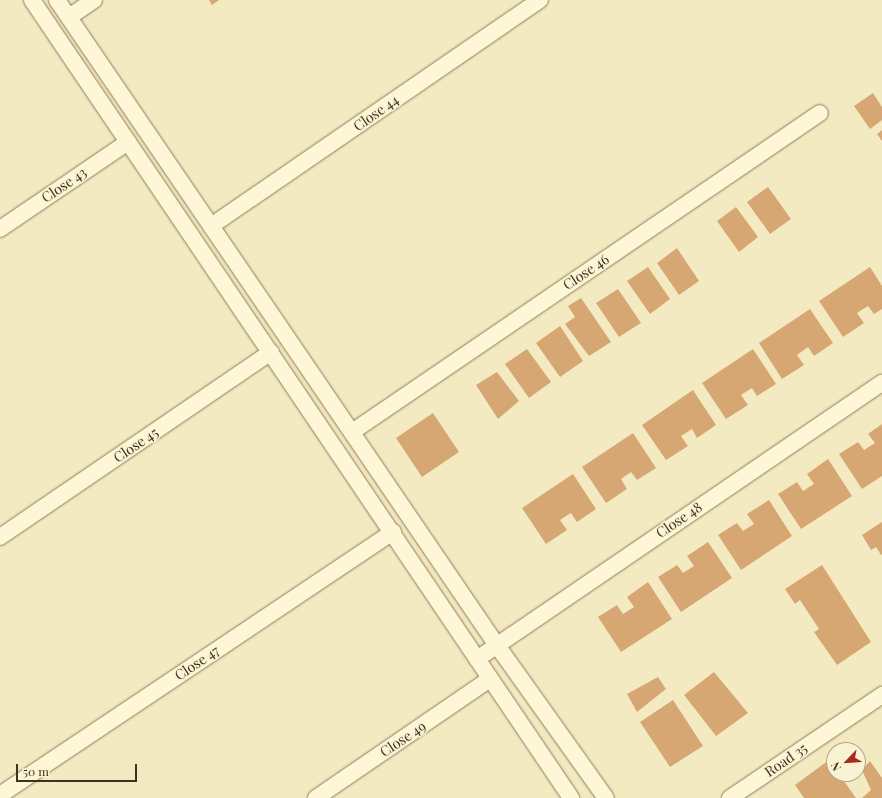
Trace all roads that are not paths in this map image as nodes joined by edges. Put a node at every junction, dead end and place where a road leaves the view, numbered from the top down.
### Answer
1 (32, 0) edge
2 (58, 0) edge
3 (94, 0) edge
4 (540, 0) edge
5 (69, 17) junction
6 (820, 113) dead end
7 (128, 142) junction
8 (186, 188) junction
9 (168, 200) junction
10 (211, 226) junction
11 (0, 229) edge
12 (271, 352) junction
13 (882, 383) edge
14 (352, 432) junction
15 (393, 532) junction
16 (0, 537) edge
17 (496, 644) junction
18 (477, 659) junction
19 (490, 679) junction
20 (882, 695) edge
21 (0, 795) edge
22 (316, 798) edge
23 (570, 798) edge
24 (606, 798) edge
25 (730, 798) edge

1 - 7 street
2 - 5 street
3 - 5 street
4 - 10 street, Close 44
5 - 8 street
6 - 14 street, Close 46
7 - 9 street
7 - 11 street, Close 43
8 - 9 street
8 - 10 street
9 - 12 street
10 - 14 street
12 - 15 street
12 - 16 street, Close 45
13 - 17 street, Close 48
14 - 17 street
15 - 18 street
15 - 21 street, Close 47
17 - 18 street, Close 48
17 - 24 street
18 - 19 street
19 - 22 street, Close 49
19 - 23 street
20 - 25 street, Road 35

